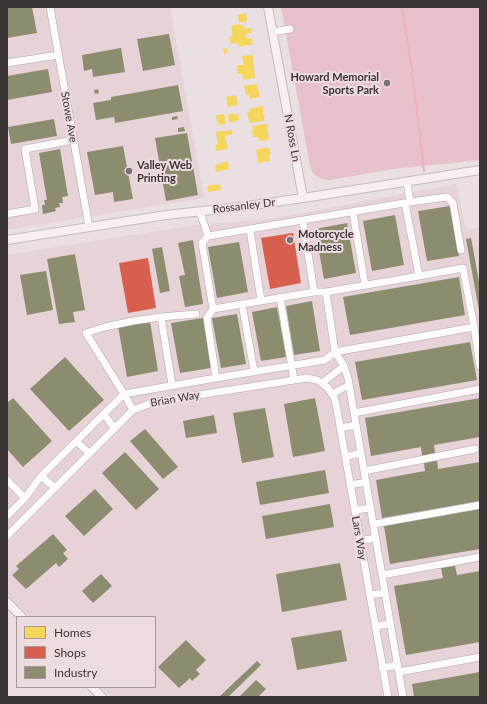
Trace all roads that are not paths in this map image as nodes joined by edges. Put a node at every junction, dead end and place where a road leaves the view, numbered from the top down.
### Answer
1 (50, 7) edge
2 (268, 7) edge
3 (290, 29) dead end
4 (273, 32) junction
5 (58, 55) junction
6 (7, 63) edge
7 (74, 140) junction
8 (480, 170) edge
9 (407, 182) junction
10 (303, 198) junction
11 (407, 203) junction
12 (200, 212) junction
13 (353, 213) junction
14 (7, 214) edge
15 (303, 221) junction
16 (89, 227) junction
17 (250, 230) junction
18 (208, 236) junction
19 (7, 240) edge
20 (461, 250) dead end
21 (419, 276) junction
22 (365, 285) junction
23 (314, 292) junction
24 (326, 292) junction
25 (280, 297) junction
26 (261, 300) junction
27 (242, 304) junction
28 (213, 309) junction
29 (196, 314) dead end
30 (160, 318) junction
31 (474, 327) junction
32 (335, 352) junction
33 (292, 364) junction
34 (344, 366) junction
35 (480, 366) edge
36 (254, 371) junction
37 (229, 375) junction
38 (216, 378) junction
39 (294, 380) junction
40 (195, 381) junction
41 (322, 383) junction
42 (172, 385) junction
43 (350, 385) junction
44 (160, 388) junction
45 (480, 389) edge
46 (231, 390) junction
47 (124, 394) junction
48 (332, 394) junction
49 (196, 396) junction
50 (162, 401) junction
51 (133, 410) junction
52 (354, 413) junction
53 (104, 414) junction
54 (356, 425) junction
55 (114, 428) junction
56 (340, 428) junction
57 (76, 441) junction
58 (475, 449) dead end
59 (89, 453) junction
60 (361, 453) junction
61 (345, 456) junction
62 (364, 471) junction
63 (41, 476) junction
64 (7, 480) edge
65 (366, 482) junction
66 (350, 486) junction
67 (55, 488) junction
68 (25, 498) junction
69 (480, 505) edge
70 (16, 507) junction
71 (371, 508) junction
72 (355, 510) junction
73 (7, 516) edge
74 (26, 516) junction
75 (374, 524) junction
76 (7, 536) edge
77 (376, 538) junction
78 (360, 541) junction
79 (480, 557) edge
80 (382, 575) junction
81 (385, 593) junction
82 (370, 596) junction
83 (7, 602) edge
84 (21, 616) edge
85 (391, 624) junction
86 (375, 626) junction
87 (480, 657) edge
88 (382, 668) junction
89 (398, 668) junction
90 (93, 688) edge
91 (102, 697) edge
92 (388, 697) edge
93 (403, 697) edge

1 - 5 street, Stowe Ave
2 - 4 main road, N Ross Ln
3 - 4 street
4 - 10 main road, N Ross Ln
5 - 6 street
5 - 7 street, Stowe Ave
7 - 14 street
7 - 16 street, Stowe Ave
8 - 9 main road, Rossanley Dr
9 - 10 main road, Rossanley Dr
9 - 11 street
10 - 12 main road, Rossanley Dr
11 - 13 street
11 - 20 street
11 - 21 street
12 - 16 main road, Rossanley Dr
12 - 18 street
13 - 15 street
13 - 22 street
15 - 17 street
15 - 23 street
16 - 19 main road, Rossanley Dr
17 - 18 street
17 - 26 street
18 - 28 street
21 - 22 street
21 - 31 street
22 - 24 street
23 - 24 street
23 - 25 street
24 - 32 street
25 - 26 street
25 - 33 street
26 - 27 street
27 - 28 street
27 - 36 street
28 - 38 street
29 - 30 street
30 - 42 street
30 - 47 street
31 - 32 street
31 - 35 street
32 - 33 street
32 - 34 street
33 - 36 street
33 - 39 street
34 - 41 street
34 - 43 street
36 - 37 street
37 - 38 street
37 - 46 street
38 - 40 street
39 - 41 street, Brian Way
39 - 46 street, Brian Way
40 - 42 street
40 - 49 street
41 - 48 street, Lars Way
42 - 44 street
43 - 48 street
43 - 52 street
44 - 47 street
44 - 50 street
45 - 52 street
46 - 49 street, Brian Way
47 - 51 street
47 - 53 street
48 - 56 street, Lars Way
49 - 50 street, Brian Way
50 - 51 street, Brian Way
51 - 55 street, Brian Way
52 - 54 street
53 - 55 street
53 - 57 street
54 - 56 street
54 - 60 street
55 - 59 street, Brian Way
56 - 61 street, Lars Way
57 - 59 street
57 - 63 street
58 - 62 street
59 - 67 street, Brian Way
60 - 61 street
60 - 62 street
61 - 66 street, Lars Way
62 - 65 street
63 - 67 street
63 - 68 street
64 - 68 street
65 - 66 street
65 - 71 street
66 - 72 street, Lars Way
67 - 74 street, Brian Way
68 - 70 street
69 - 75 street
70 - 73 street
70 - 74 street
71 - 72 street
71 - 75 street
72 - 78 street, Lars Way
74 - 76 street, Brian Way
75 - 77 street
77 - 78 street
77 - 80 street
78 - 82 street, Lars Way
79 - 80 street
80 - 81 street
81 - 82 street
81 - 85 street
82 - 86 street, Lars Way
83 - 84 main road
85 - 86 street
85 - 89 street
86 - 88 street, Lars Way
87 - 89 street
88 - 89 street
88 - 92 street, Lars Way
89 - 93 street
90 - 91 main road

